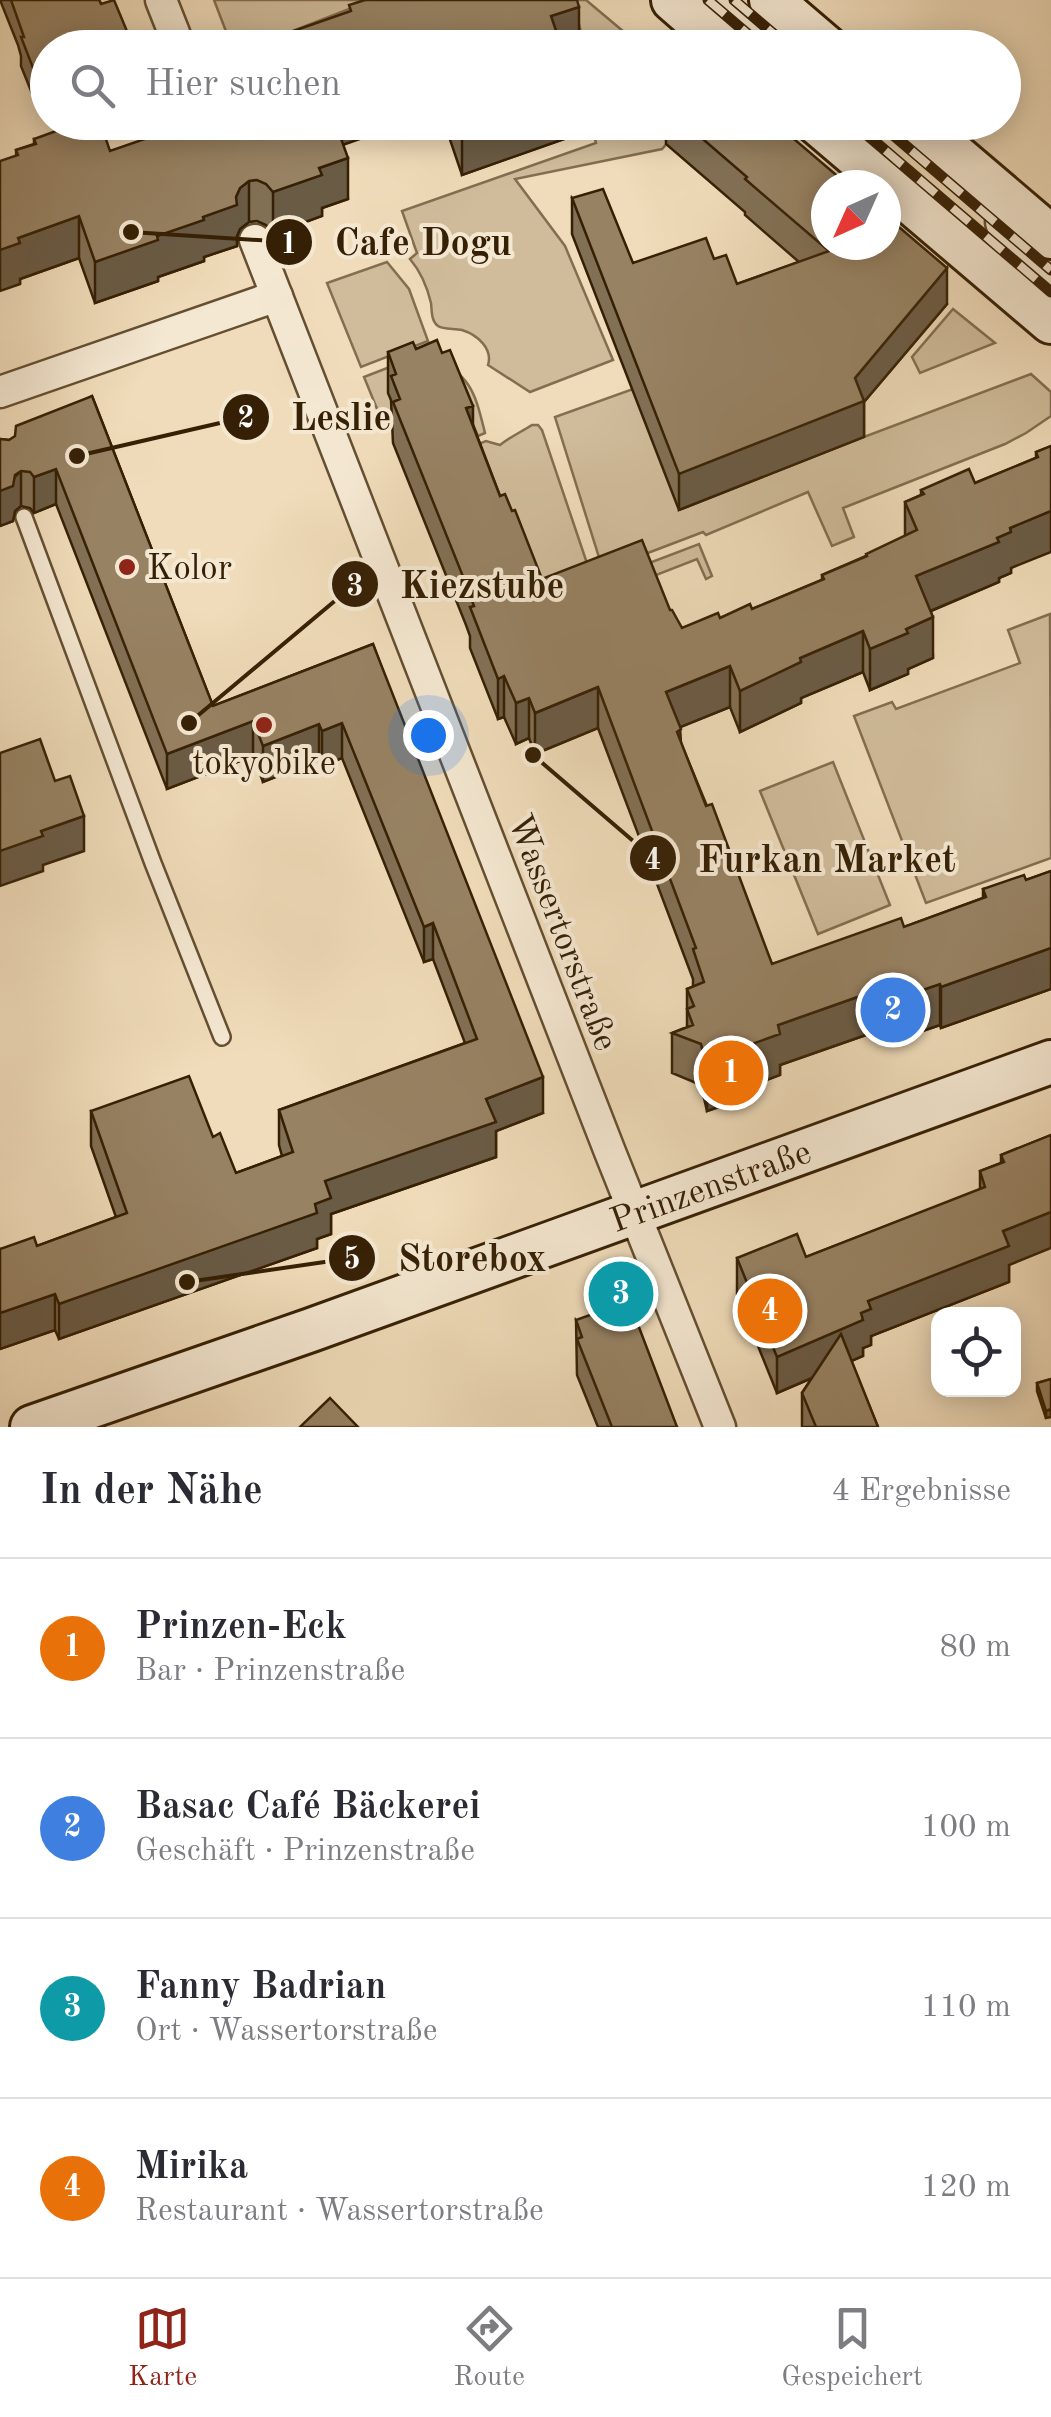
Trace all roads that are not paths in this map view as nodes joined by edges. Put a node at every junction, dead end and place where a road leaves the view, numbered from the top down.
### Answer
1 (161, 0) edge
2 (723, 0) edge
3 (771, 0) edge
4 (677, 1) edge
5 (173, 30) edge
6 (708, 30) edge
7 (757, 30) edge
8 (806, 30) edge
9 (845, 140) edge
10 (937, 140) edge
11 (1006, 199) junction
12 (1051, 236) edge
13 (255, 240) dead end
14 (1051, 281) edge
15 (277, 296) junction
16 (1051, 322) edge
17 (0, 392) edge
18 (24, 517) dead end
19 (222, 1036) dead end
20 (1051, 1062) edge
21 (634, 1212) junction
22 (32, 1427) edge
23 (720, 1427) edge

1 - 5 street
2 - 7 lane
3 - 8 main road
4 - 6 main road
9 - 16 main road
10 - 11 main road
11 - 12 main road
11 - 14 lane
13 - 15 street, Wassertorstraße
15 - 17 street
15 - 21 street, Wassertorstraße
18 - 19 lane
20 - 21 main road, Prinzenstraße
21 - 22 main road, Prinzenstraße
21 - 23 street, Wassertorstraße

